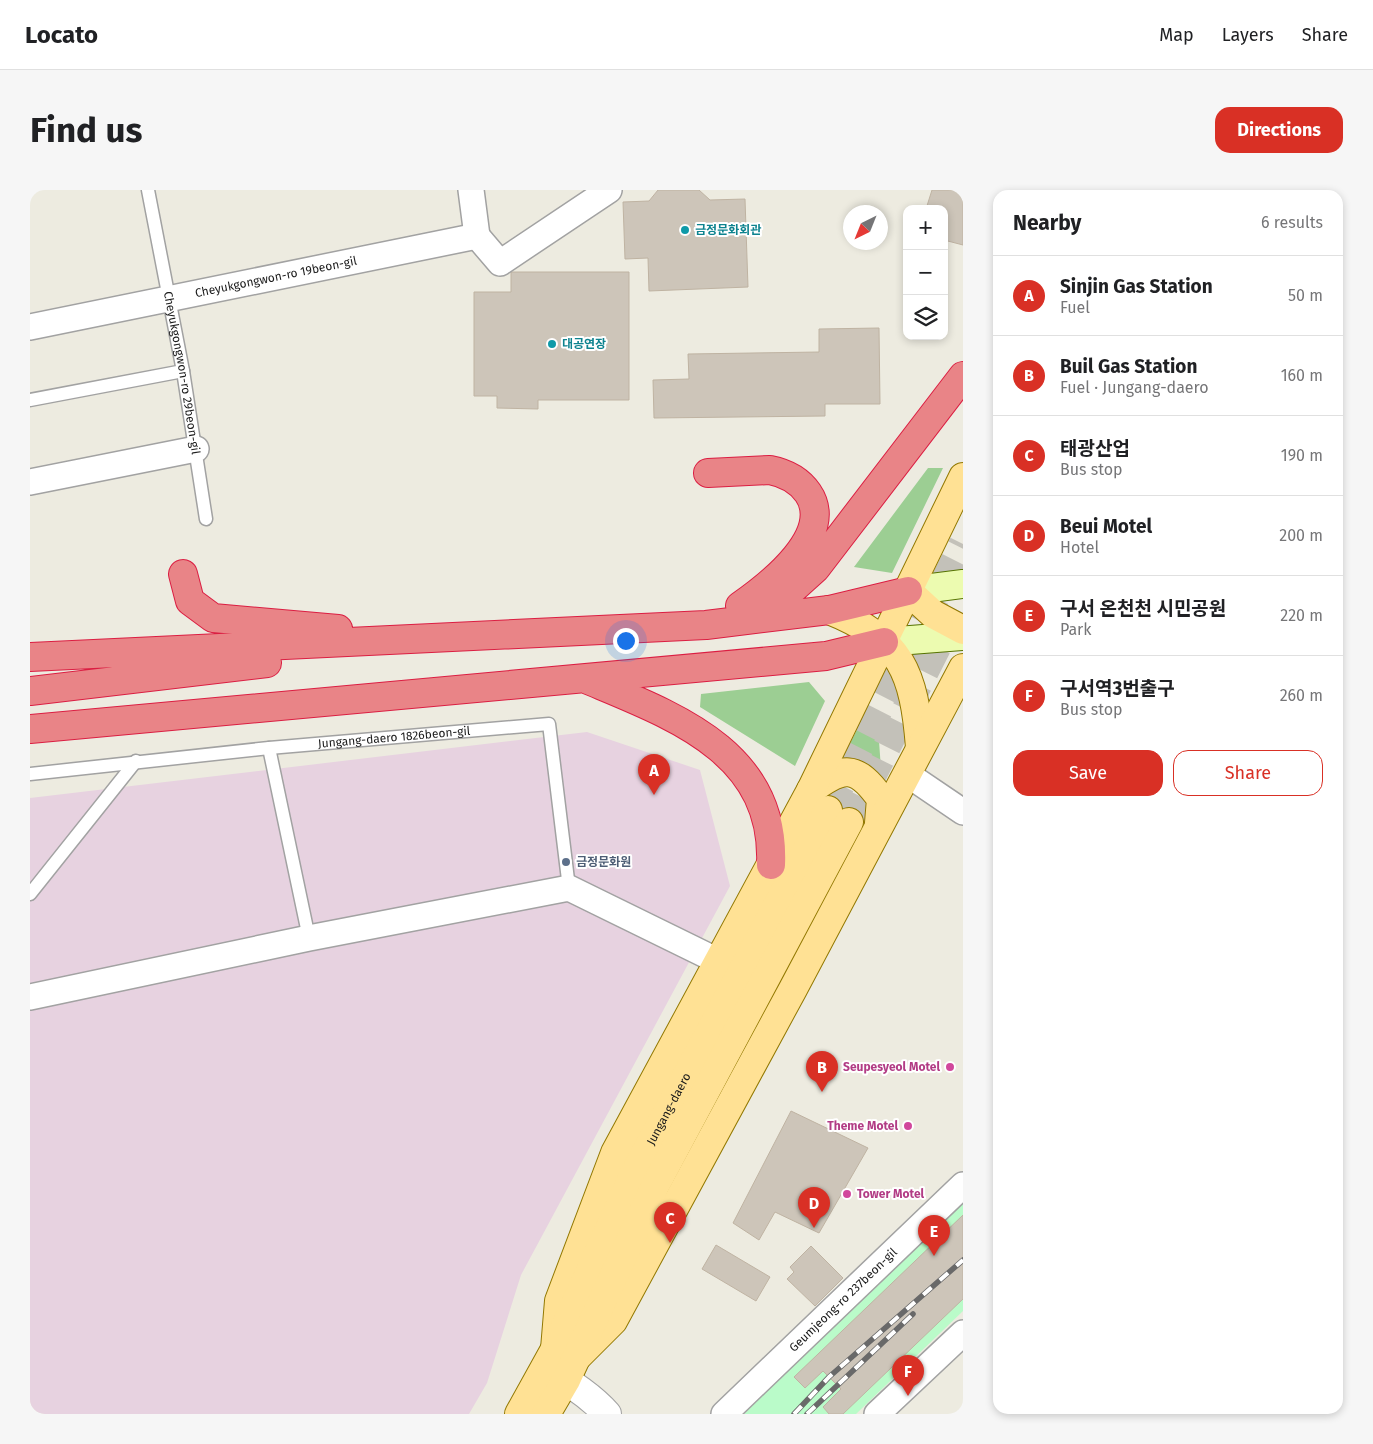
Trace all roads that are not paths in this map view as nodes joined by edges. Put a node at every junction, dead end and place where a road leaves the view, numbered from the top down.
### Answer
1 (148, 190) edge
2 (471, 190) edge
3 (609, 190) edge
4 (478, 236) junction
5 (170, 299) junction
6 (30, 327) edge
7 (183, 371) junction
8 (963, 376) edge
9 (30, 400) edge
10 (196, 449) junction
11 (708, 473) dead end
12 (963, 477) edge
13 (30, 482) edge
14 (206, 519) dead end
15 (183, 574) dead end
16 (963, 584) edge
17 (908, 591) junction
18 (829, 610) junction
19 (706, 625) junction
20 (963, 630) edge
21 (963, 636) edge
22 (467, 638) junction
23 (884, 642) junction
24 (30, 657) edge
25 (963, 668) edge
26 (584, 678) junction
27 (30, 691) edge
28 (30, 729) edge
29 (920, 747) junction
30 (269, 748) junction
31 (136, 761) junction
32 (30, 774) edge
33 (907, 774) junction
34 (811, 790) junction
35 (963, 812) edge
36 (838, 816) tunnel mouth
37 (879, 824) junction
38 (771, 865) junction
39 (569, 888) junction
40 (30, 894) edge
41 (309, 938) junction
42 (720, 962) junction
43 (30, 997) edge
44 (963, 1185) edge
45 (963, 1333) edge
46 (560, 1364) junction
47 (519, 1414) edge
48 (546, 1414) edge
49 (607, 1414) edge
50 (724, 1414) edge
51 (877, 1414) edge

1 - 5 lane, Cheyukgongwon-ro 29beon-gil
2 - 4 street
3 - 4 street
4 - 5 street, Cheyukgongwon-ro 19beon-gil
5 - 6 street, Cheyukgongwon-ro 19beon-gil
5 - 7 lane, Cheyukgongwon-ro 29beon-gil
7 - 9 lane
7 - 10 lane, Cheyukgongwon-ro 29beon-gil
8 - 19 highway
10 - 13 street, Cheyukgongwon-ro 29beon-gil
10 - 14 lane
11 - 19 highway
12 - 17 main road
15 - 22 highway
16 - 17 main road
17 - 18 highway
17 - 20 main road
17 - 23 main road
18 - 19 highway
18 - 23 main road
19 - 22 highway
21 - 23 main road
22 - 24 highway
22 - 27 highway
23 - 26 highway
23 - 29 main road
23 - 34 main road
25 - 29 main road
26 - 28 highway
26 - 38 highway
29 - 33 main road
30 - 31 lane
30 - 39 lane, Jungang-daero 1826beon-gil
30 - 41 lane
31 - 32 lane
31 - 40 lane
33 - 35 street
33 - 37 main road
34 - 37 main road
34 - 38 main road
36 - 46 main road, Jungang-daero
37 - 46 main road
38 - 42 main road
39 - 41 street
39 - 42 street
41 - 43 street
42 - 46 main road
44 - 50 street, Geumjeong-ro 237beon-gil
45 - 51 street
46 - 47 main road, Jungang-daero
46 - 48 main road, Jungang-daero
46 - 49 street

